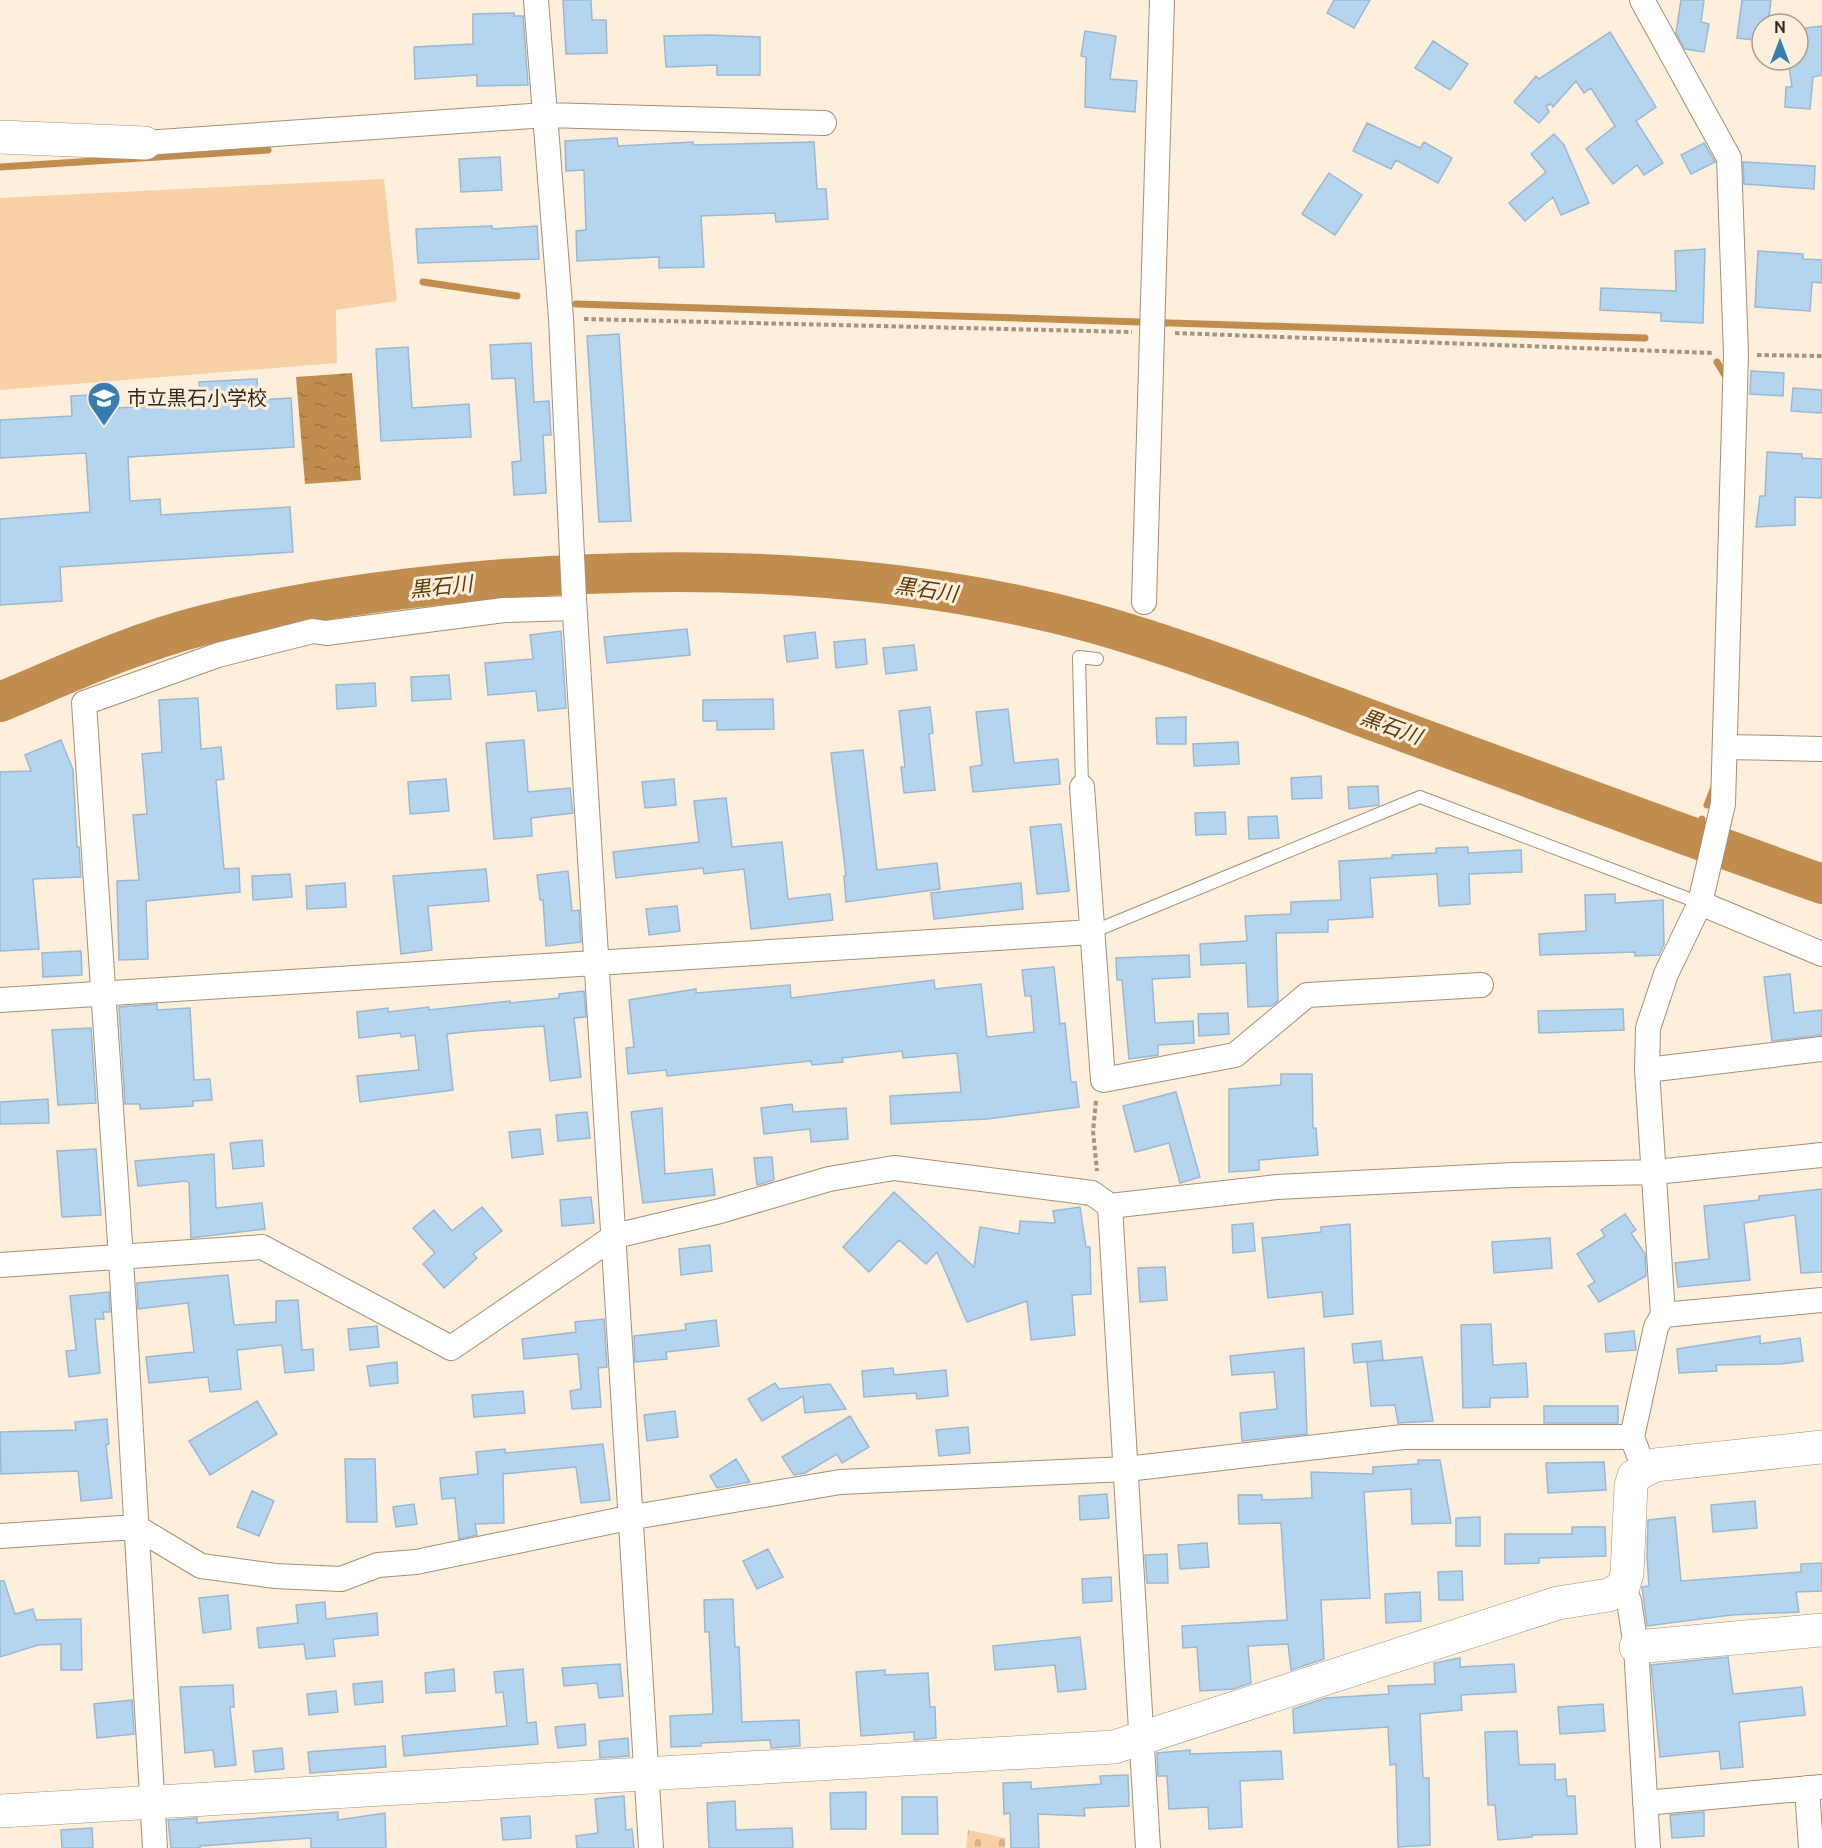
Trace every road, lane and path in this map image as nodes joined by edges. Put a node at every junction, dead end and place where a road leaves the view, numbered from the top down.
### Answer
1 (536, 0) edge
2 (1162, 0) edge
3 (1642, 0) edge
4 (546, 115) junction
5 (824, 123) dead end
6 (0, 137) edge
7 (145, 143) joint
8 (561, 318) junction
9 (1152, 325) junction
10 (1736, 354) junction
11 (1822, 356) edge
12 (1144, 602) dead end
13 (574, 603) junction
14 (1097, 659) dead end
15 (1727, 747) junction
16 (1822, 749) edge
17 (1082, 787) joint
18 (1700, 903) junction
19 (1092, 932) junction
20 (1822, 954) edge
21 (598, 963) junction
22 (1481, 985) dead end
23 (104, 994) junction
24 (0, 1000) edge
25 (1822, 1049) edge
26 (1647, 1070) junction
27 (1103, 1080) junction
28 (1822, 1155) edge
29 (1655, 1172) junction
30 (1110, 1206) junction
31 (615, 1236) junction
32 (122, 1258) junction
33 (0, 1265) edge
34 (1822, 1300) edge
35 (1663, 1315) junction
36 (1632, 1437) junction
37 (1822, 1448) edge
38 (1126, 1468) junction
39 (1643, 1470) junction
40 (628, 1518) junction
41 (136, 1527) junction
42 (0, 1536) edge
43 (1623, 1587) junction
44 (1822, 1630) edge
45 (1636, 1647) junction
46 (1142, 1740) junction
47 (646, 1774) junction
48 (1814, 1788) edge
49 (153, 1802) junction
50 (1645, 1803) junction
51 (0, 1810) edge
52 (155, 1848) edge
53 (651, 1848) edge
54 (1148, 1848) edge
55 (1648, 1848) edge
56 (1811, 1848) edge

1 - 4 street
2 - 9 street
3 - 10 street
4 - 5 street
4 - 7 street
4 - 8 street
6 - 7 street
8 - 9 path
8 - 13 street
9 - 10 path
9 - 12 street
10 - 11 path
10 - 15 street
13 - 21 street
13 - 23 street
14 - 17 lane
15 - 16 street
15 - 18 street
17 - 19 street
18 - 19 lane
18 - 20 street
18 - 26 street
19 - 21 street
19 - 27 street
21 - 23 street
21 - 31 street
22 - 27 street
23 - 24 street
23 - 32 street
25 - 26 street
26 - 29 street
27 - 30 path
28 - 29 street
29 - 30 street
29 - 35 street
30 - 31 street
30 - 38 street
31 - 32 street
31 - 40 street
32 - 33 street
32 - 41 street
34 - 35 street
35 - 36 street
36 - 38 street
36 - 39 street
37 - 39 street
38 - 40 street
38 - 46 street
39 - 43 street
40 - 41 street
40 - 47 street
41 - 42 street
41 - 49 street
43 - 45 street
43 - 46 street
44 - 45 street
45 - 50 street
46 - 47 street
46 - 54 street
47 - 49 street
47 - 53 street
48 - 50 street
48 - 56 street
49 - 51 street
49 - 52 street
50 - 55 street

